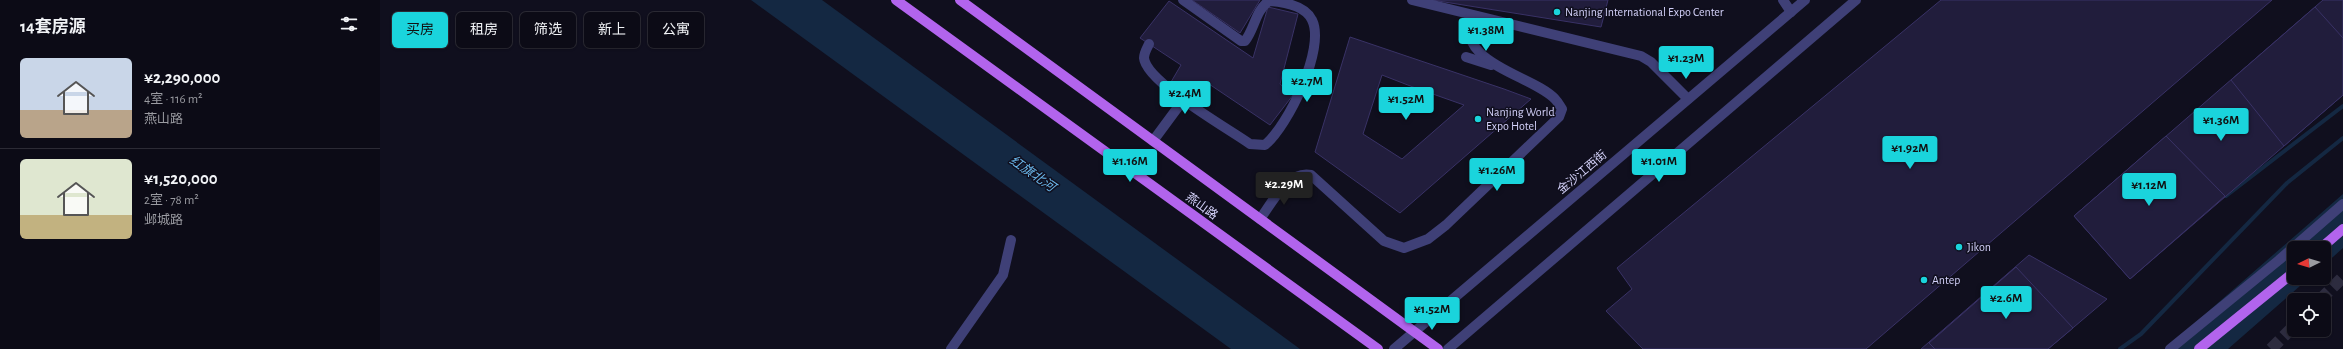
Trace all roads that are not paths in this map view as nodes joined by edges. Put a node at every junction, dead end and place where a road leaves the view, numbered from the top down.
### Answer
1 (896, 0) edge
2 (960, 0) edge
3 (1182, 0) edge
4 (1412, 0) edge
5 (1783, 0) edge
6 (1805, 0) edge
7 (1856, 0) edge
8 (1791, 12) junction
9 (1471, 15) junction
10 (1149, 44) dead end
11 (1466, 57) dead end
12 (1498, 67) junction
13 (1184, 99) junction
14 (1688, 99) junction
15 (1153, 141) junction
16 (2343, 204) edge
17 (1260, 219) junction
18 (2343, 229) edge
19 (1011, 240) dead end
20 (2329, 241) edge
21 (2287, 278) edge
22 (1414, 332) junction
23 (951, 349) edge
24 (1378, 349) edge
25 (1394, 349) edge
26 (1438, 349) edge
27 (1448, 349) edge
28 (2170, 349) edge
29 (2199, 349) edge

1 - 24 main road, 燕山路
2 - 15 main road, 燕山路
3 - 13 street
4 - 9 street
5 - 8 street
6 - 8 street, 金沙江西街
7 - 27 street
8 - 14 street, 金沙江西街
9 - 12 street
9 - 14 street
10 - 13 street
11 - 12 street
12 - 17 street
13 - 15 street
14 - 22 street, 金沙江西街
15 - 17 main road, 燕山路
16 - 28 street
17 - 22 main road, 燕山路
18 - 20 main road
19 - 23 street
21 - 29 main road
22 - 25 street, 金沙江西街
22 - 26 main road, 燕山路

